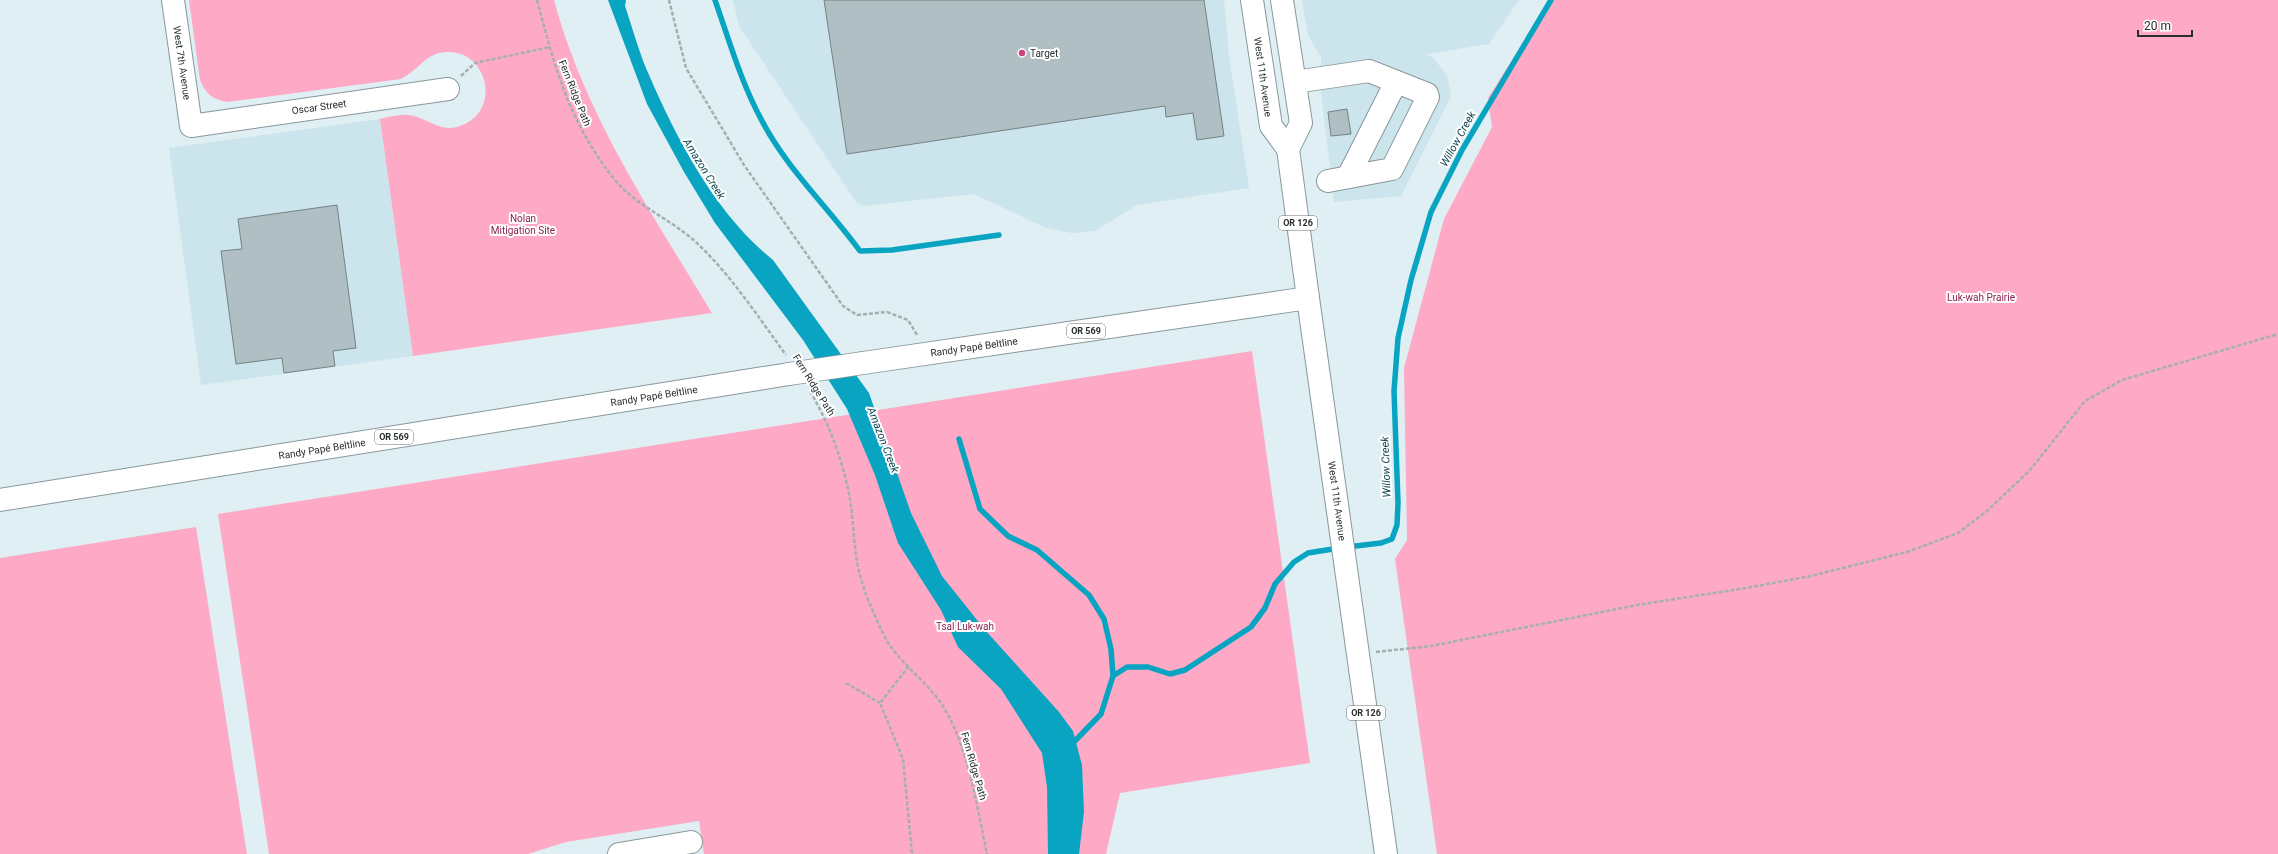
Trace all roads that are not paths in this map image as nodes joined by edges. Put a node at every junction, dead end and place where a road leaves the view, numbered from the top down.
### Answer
1 (173, 0) edge
2 (1252, 0) edge
3 (1282, 0) edge
4 (1295, 82) junction
5 (1396, 82) junction
6 (448, 89) road end
7 (191, 126) joint
8 (1288, 149) junction
9 (1308, 298) junction
10 (0, 500) edge
11 (682, 847) edge
12 (618, 854) edge
13 (1386, 854) edge

1 - 7 main road, West 7th Avenue
2 - 8 main road, West 11th Avenue / OR 126
3 - 4 main road
4 - 5 main road
4 - 8 main road
5 - 5 main road
6 - 7 main road, Oscar Street
8 - 9 main road, West 11th Avenue / OR 126
9 - 10 main road, Randy Papé Beltline / OR 569, bridge
9 - 13 main road, West 11th Avenue / OR 126
11 - 12 main road

